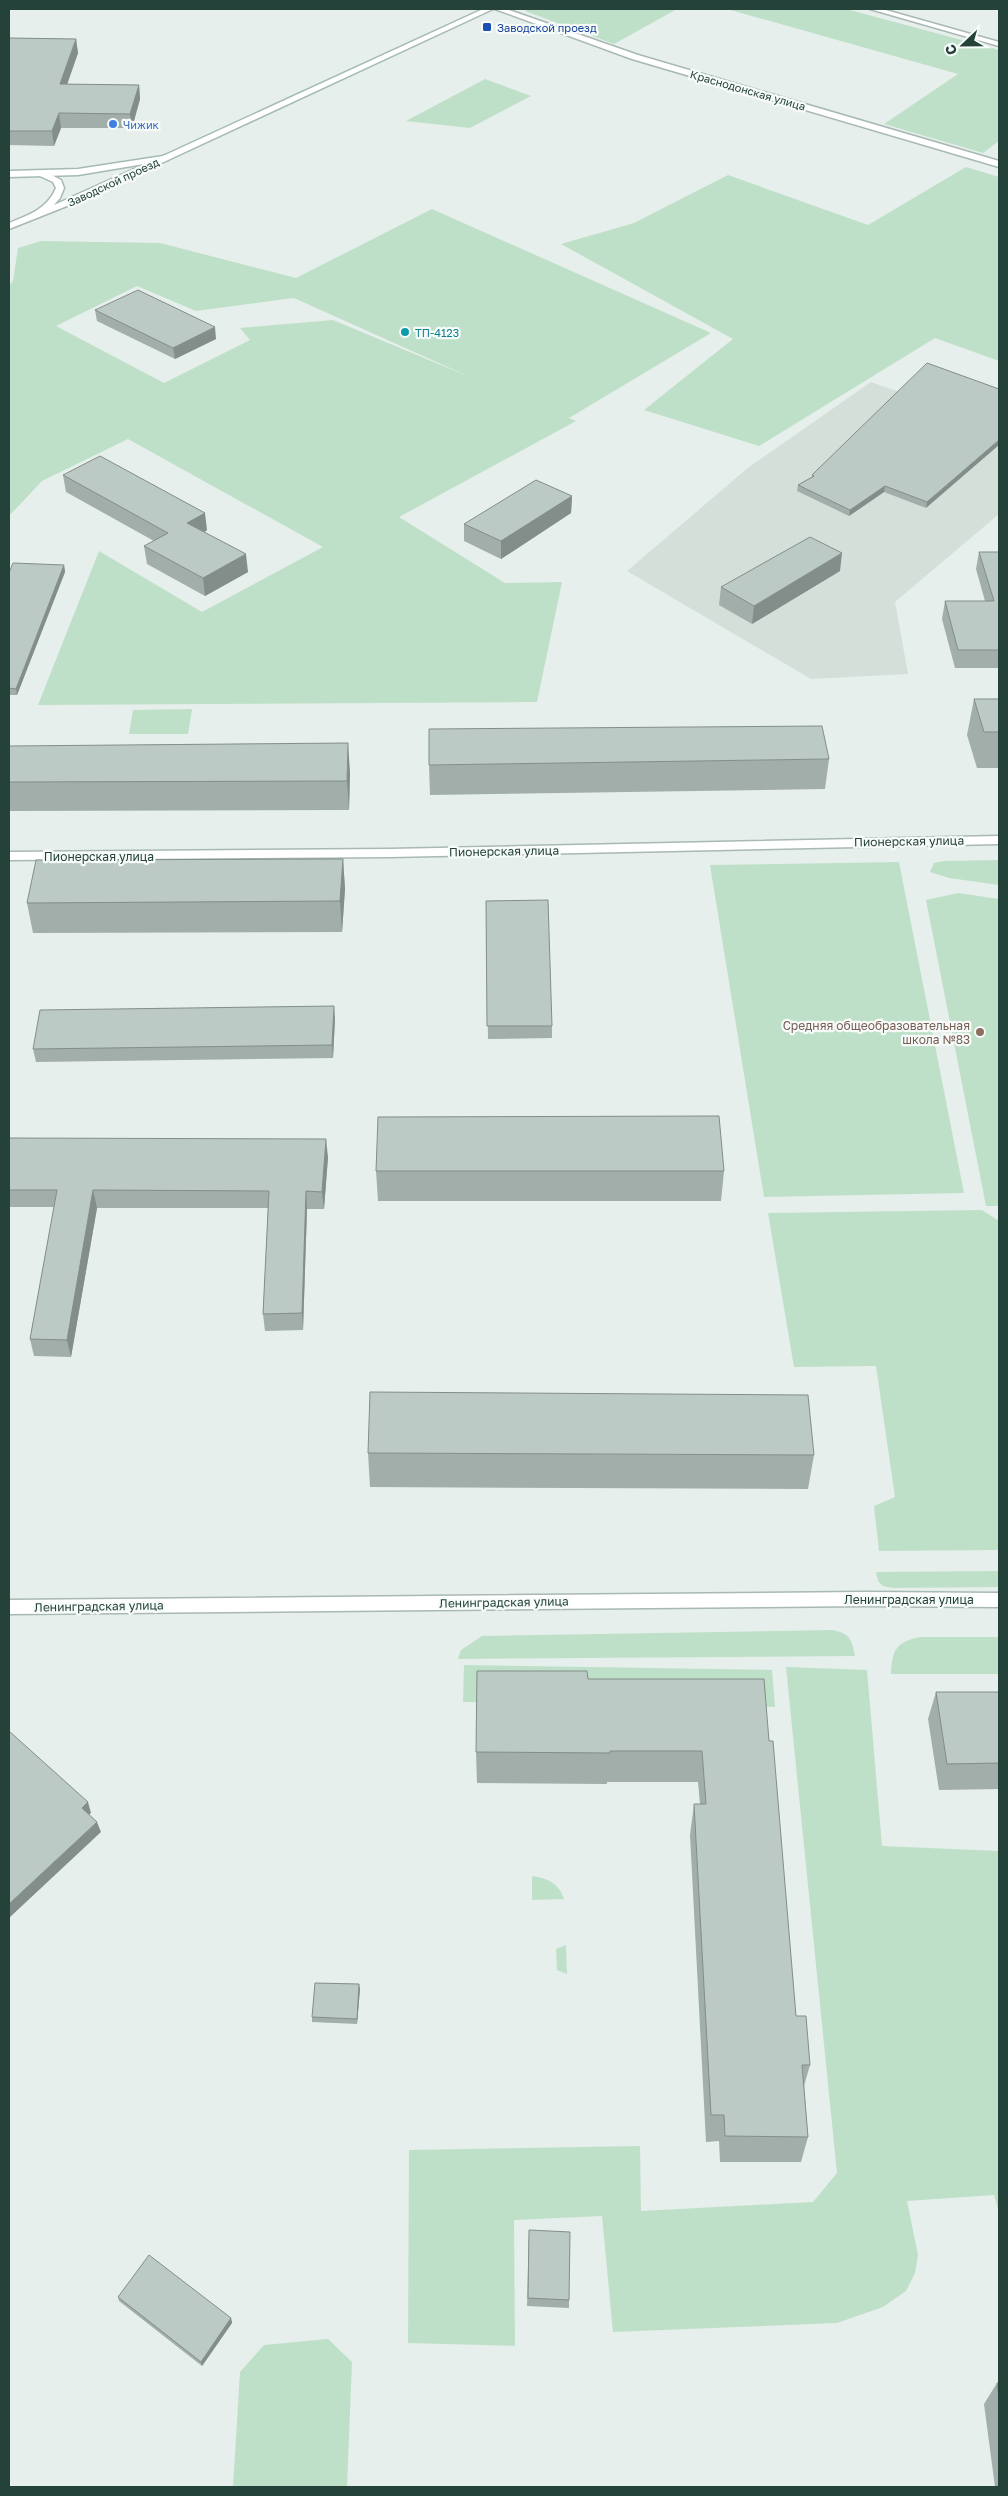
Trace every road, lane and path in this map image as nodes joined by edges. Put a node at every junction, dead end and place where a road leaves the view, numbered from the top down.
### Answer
1 (489, 9) edge
2 (499, 9) edge
3 (874, 9) edge
4 (999, 44) edge
5 (164, 158) junction
6 (999, 164) edge
7 (9, 174) edge
8 (43, 174) junction
9 (36, 216) junction
10 (9, 226) edge
11 (999, 840) edge
12 (9, 856) edge
13 (999, 1600) edge
14 (9, 1607) edge

1 - 5 street, Заводской проезд
2 - 6 street, Краснодонская улица
3 - 4 street
5 - 8 street
5 - 9 street, Заводской проезд
7 - 8 street
8 - 9 street
9 - 10 street, Заводской проезд
11 - 12 street, Пионерская улица
13 - 14 street, Ленинградская улица

